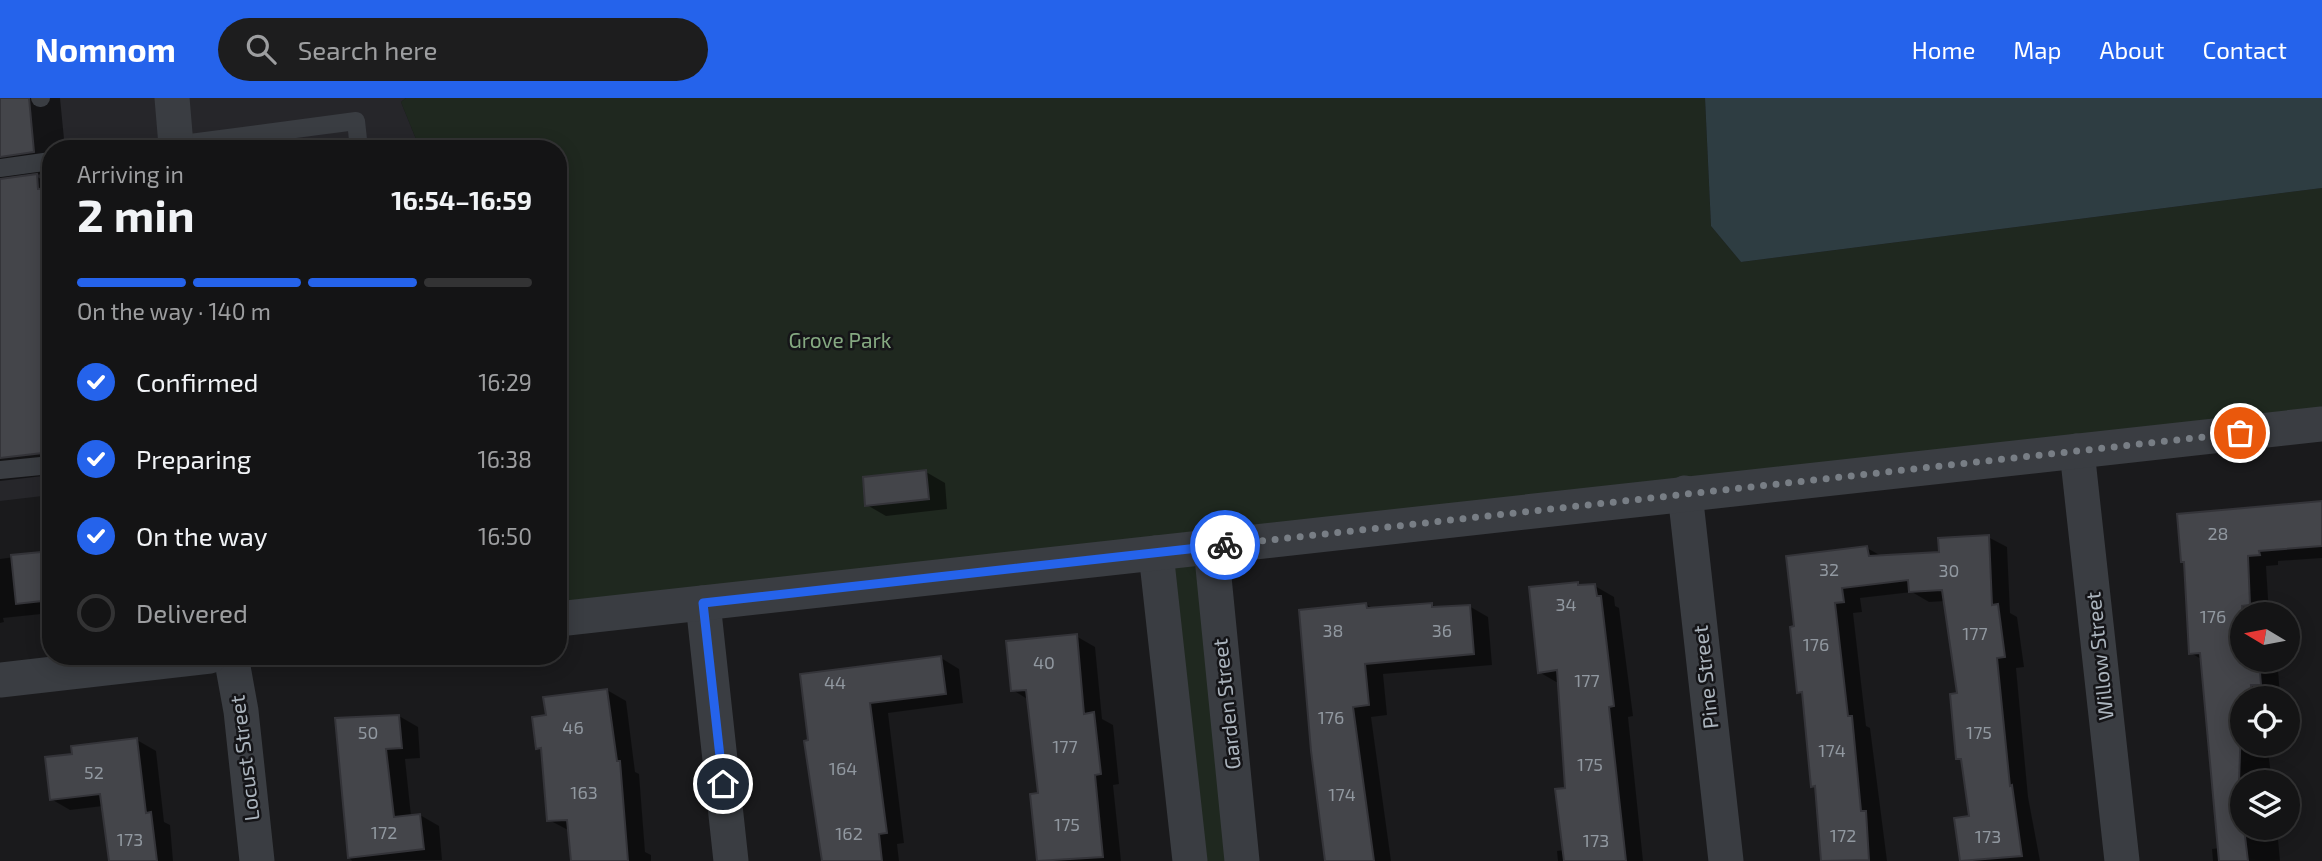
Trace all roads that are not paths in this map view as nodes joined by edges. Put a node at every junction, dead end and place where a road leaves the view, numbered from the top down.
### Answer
1 (172, 98) edge
2 (166, 140) edge
3 (216, 140) edge
4 (358, 140) edge
5 (42, 162) edge
6 (0, 168) edge
7 (2322, 424) edge
8 (2077, 451) junction
9 (42, 465) edge
10 (0, 470) edge
11 (1685, 493) junction
12 (1212, 547) junction
13 (1156, 553) junction
14 (703, 603) junction
15 (567, 618) edge
16 (131, 665) edge
17 (233, 665) edge
18 (0, 680) edge
19 (257, 861) edge
20 (732, 861) edge
21 (1190, 861) edge
22 (1242, 861) edge
23 (1726, 861) edge
24 (2123, 861) edge

1 - 2 street
3 - 4 lane
5 - 6 lane
7 - 8 street
8 - 11 street
8 - 24 street, Willow Street
9 - 10 lane
11 - 12 street
11 - 23 street, Pine Street
12 - 13 street
12 - 22 street, Garden Street
13 - 14 street
13 - 21 street
14 - 15 street
14 - 20 street
16 - 18 street
17 - 19 street, Locust Street

